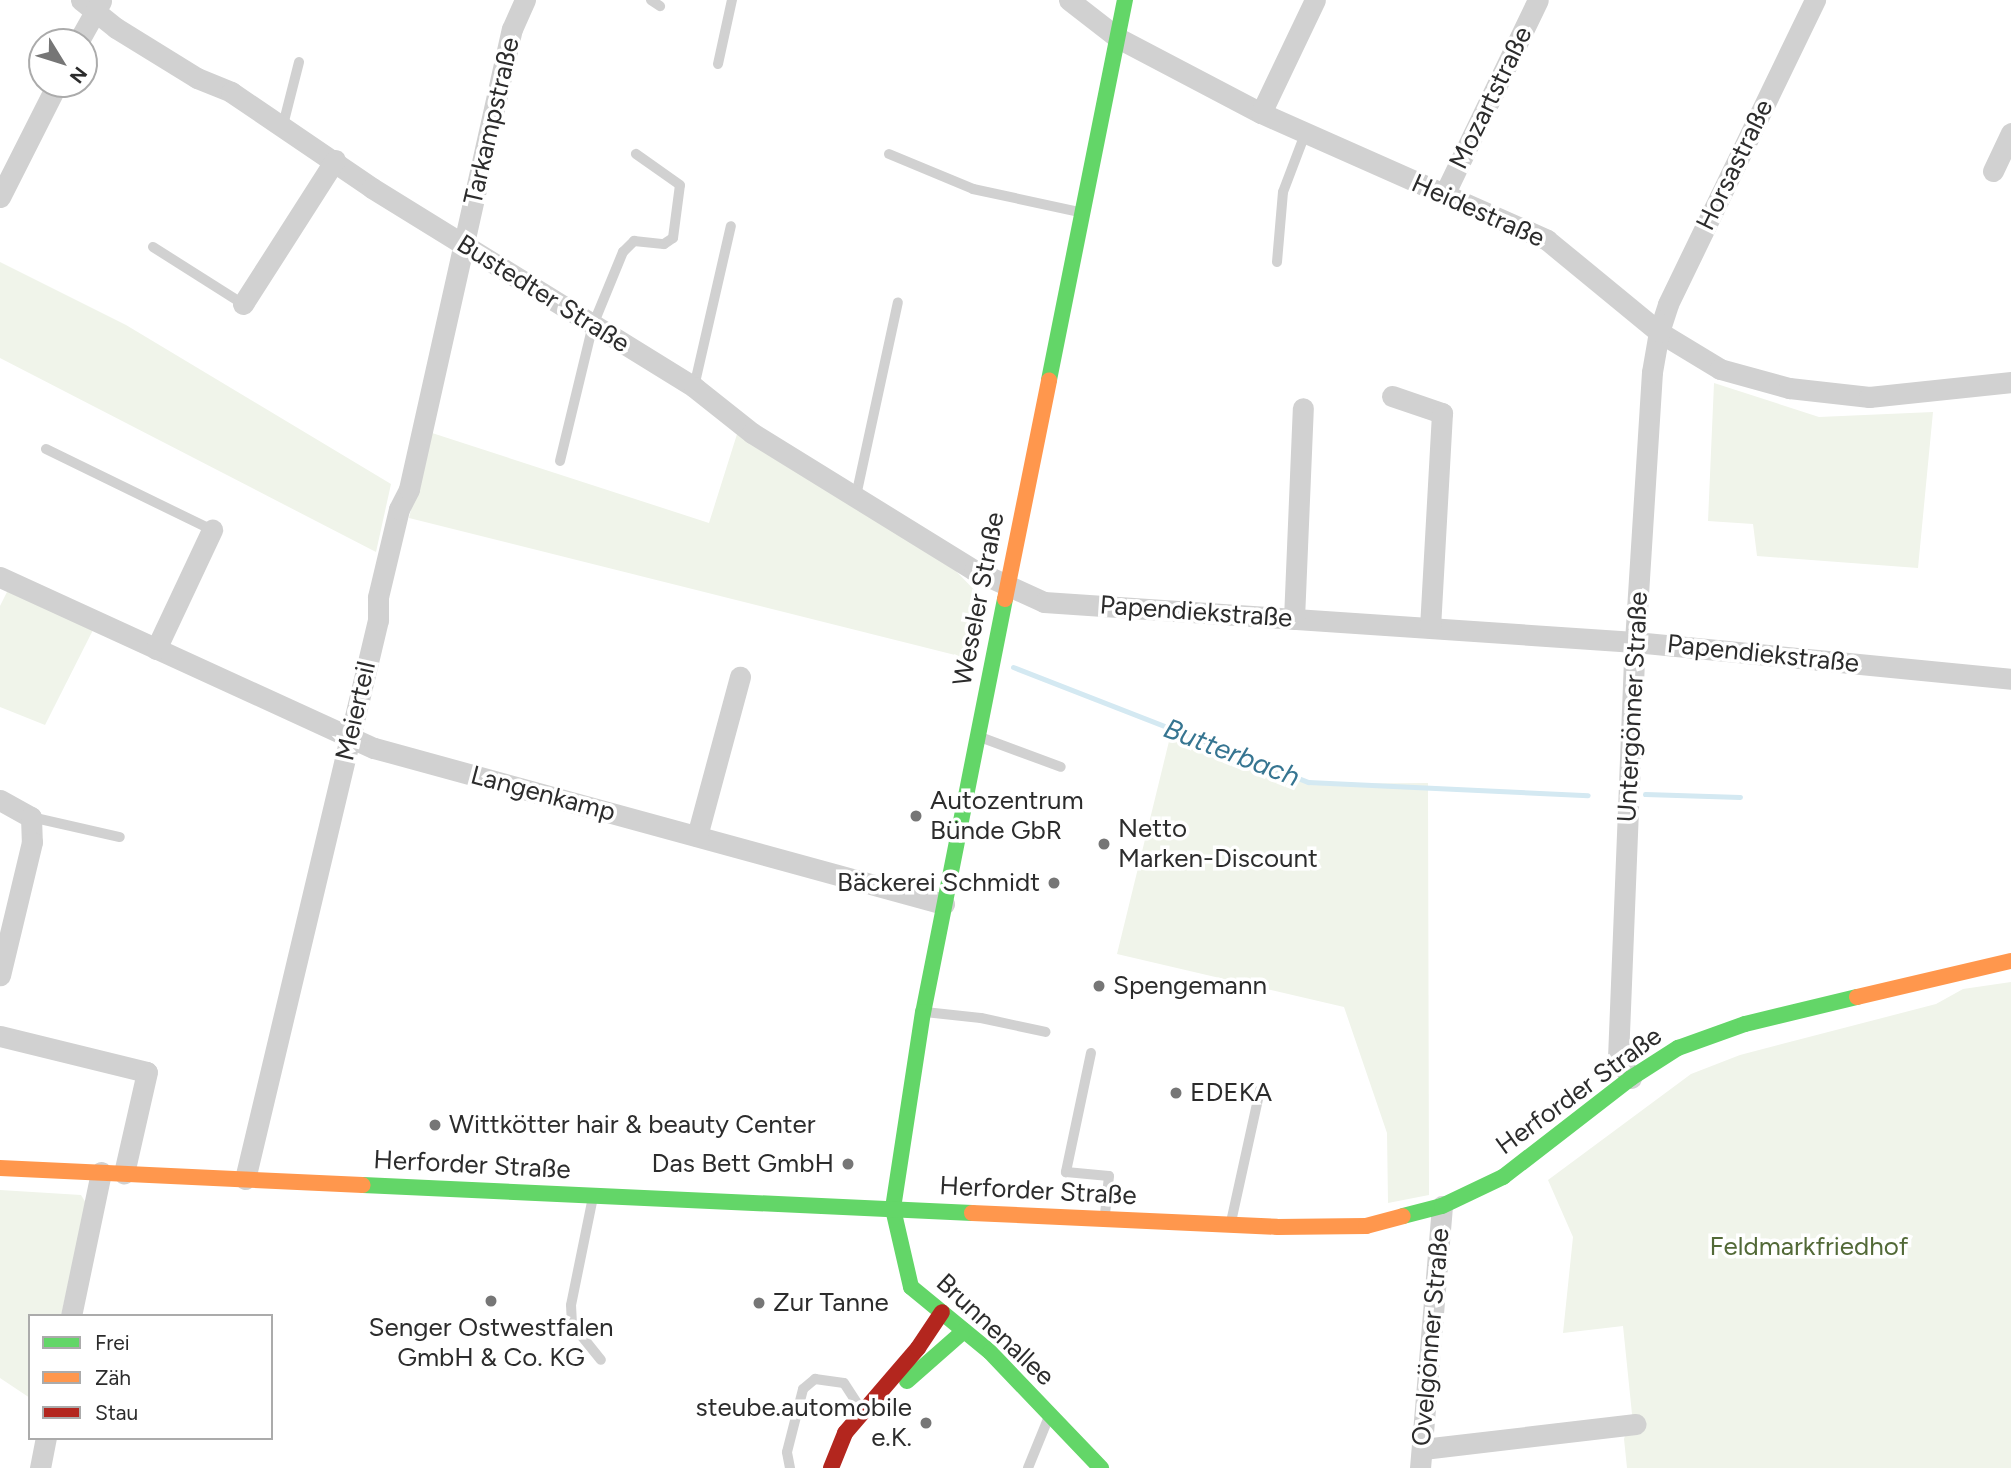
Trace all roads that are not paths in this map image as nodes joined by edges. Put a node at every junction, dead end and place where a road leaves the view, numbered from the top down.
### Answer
1 (525, 0) edge
2 (732, 0) edge
3 (1069, 0) edge
4 (1125, 0) edge
5 (1315, 0) edge
6 (1538, 0) edge
7 (1815, 0) edge
8 (92, 4) edge
9 (83, 28) edge
10 (1118, 38) junction
11 (299, 62) dead end
12 (718, 64) dead end
13 (48, 98) edge
14 (1261, 113) junction
15 (283, 125) junction
16 (2011, 133) edge
17 (1306, 134) junction
18 (888, 153) dead end
19 (636, 154) dead end
20 (335, 160) junction
21 (8, 161) edge
22 (1993, 171) dead end
23 (1444, 195) junction
24 (0, 197) edge
25 (1082, 212) junction
26 (731, 226) dead end
27 (464, 244) junction
28 (153, 247) dead end
29 (1277, 262) dead end
30 (898, 302) dead end
31 (243, 304) joint
32 (593, 325) junction
33 (1659, 332) junction
34 (2011, 382) edge
35 (694, 387) junction
36 (1392, 396) dead end
37 (1303, 408) dead end
38 (46, 449) dead end
39 (560, 461) dead end
40 (856, 496) junction
41 (212, 530) joint
42 (0, 578) edge
43 (1007, 585) junction
44 (1294, 619) junction
45 (1430, 628) junction
46 (1635, 642) junction
47 (156, 649) junction
48 (740, 677) dead end
49 (2011, 679) edge
50 (977, 737) junction
51 (350, 739) junction
52 (1061, 767) dead end
53 (0, 800) edge
54 (31, 817) junction
55 (697, 836) junction
56 (120, 837) dead end
57 (944, 904) junction
58 (2011, 961) edge
59 (0, 975) edge
60 (923, 1012) junction
61 (1046, 1032) dead end
62 (0, 1036) edge
63 (1091, 1053) dead end
64 (1631, 1078) junction
65 (1260, 1090) dead end
66 (0, 1168) edge
67 (102, 1172) junction
68 (124, 1173) junction
69 (245, 1179) junction
70 (594, 1196) junction
71 (1442, 1206) junction
72 (893, 1209) junction
73 (1104, 1218) junction
74 (1231, 1224) junction
75 (942, 1312) junction
76 (71, 1314) edge
77 (964, 1331) junction
78 (601, 1360) dead end
79 (862, 1410) junction
80 (1050, 1415) junction
81 (1636, 1424) dead end
82 (46, 1440) edge
83 (1421, 1459) edge
84 (40, 1468) edge
85 (790, 1468) edge
86 (831, 1468) edge
87 (1028, 1468) edge
88 (1101, 1468) edge

1 - 27 street, Tarkampstraße
2 - 12 lane
3 - 10 street, Heidestraße
4 - 10 main road, Weseler Straße
5 - 14 street
6 - 23 street, Mozartstraße
7 - 33 street, Horsastraße
8 - 9 street
8 - 15 street, Bustedter Straße
10 - 14 street, Heidestraße
10 - 25 main road, Weseler Straße
11 - 15 lane
13 - 21 street
14 - 17 street, Heidestraße
15 - 20 street, Bustedter Straße
16 - 22 street
17 - 23 street, Heidestraße
17 - 29 lane
18 - 25 lane
19 - 32 lane
20 - 27 street, Bustedter Straße
20 - 31 street
21 - 24 street
23 - 33 street, Heidestraße
25 - 43 main road, Weseler Straße
26 - 35 lane
27 - 32 street, Bustedter Straße
27 - 51 street, Meierteil
28 - 31 lane
30 - 40 lane
32 - 35 street, Bustedter Straße
32 - 39 lane
33 - 34 street, Heidestraße
33 - 46 street, Untergönner Straße
35 - 40 street, Bustedter Straße
36 - 45 street
37 - 44 street
38 - 41 lane
40 - 43 street, Bustedter Straße
41 - 47 street
42 - 47 street, Langenkamp
43 - 44 street, Papendiekstraße
43 - 50 main road, Weseler Straße
44 - 45 street, Papendiekstraße
45 - 46 street, Papendiekstraße
46 - 49 street, Papendiekstraße
46 - 64 street, Untergönner Straße
47 - 51 street, Langenkamp
48 - 55 street
50 - 52 lane
50 - 57 main road, Weseler Straße
51 - 55 street, Langenkamp
51 - 69 street, Meierteil
53 - 54 street
54 - 56 lane
54 - 59 street
55 - 57 street, Langenkamp
57 - 60 main road, Weseler Straße
58 - 64 main road, Herforder Straße
60 - 61 lane
60 - 72 main road, Weseler Straße
62 - 68 street
63 - 73 lane
64 - 71 main road, Herforder Straße
65 - 74 lane
66 - 67 main road, Herforder Straße
67 - 68 main road, Herforder Straße
67 - 76 street
68 - 69 main road, Herforder Straße
69 - 70 main road, Herforder Straße
70 - 72 main road, Herforder Straße
70 - 78 lane
71 - 74 main road, Herforder Straße
71 - 83 street, Ovelgönner Straße
72 - 73 main road, Herforder Straße
72 - 75 main road, Brunnenallee
73 - 74 main road, Herforder Straße
75 - 77 main road, Brunnenallee
75 - 79 main road
77 - 79 main road
77 - 80 main road, Brunnenallee
79 - 85 lane
79 - 86 main road
80 - 87 lane
80 - 88 main road, Brunnenallee
81 - 83 street
82 - 84 street

